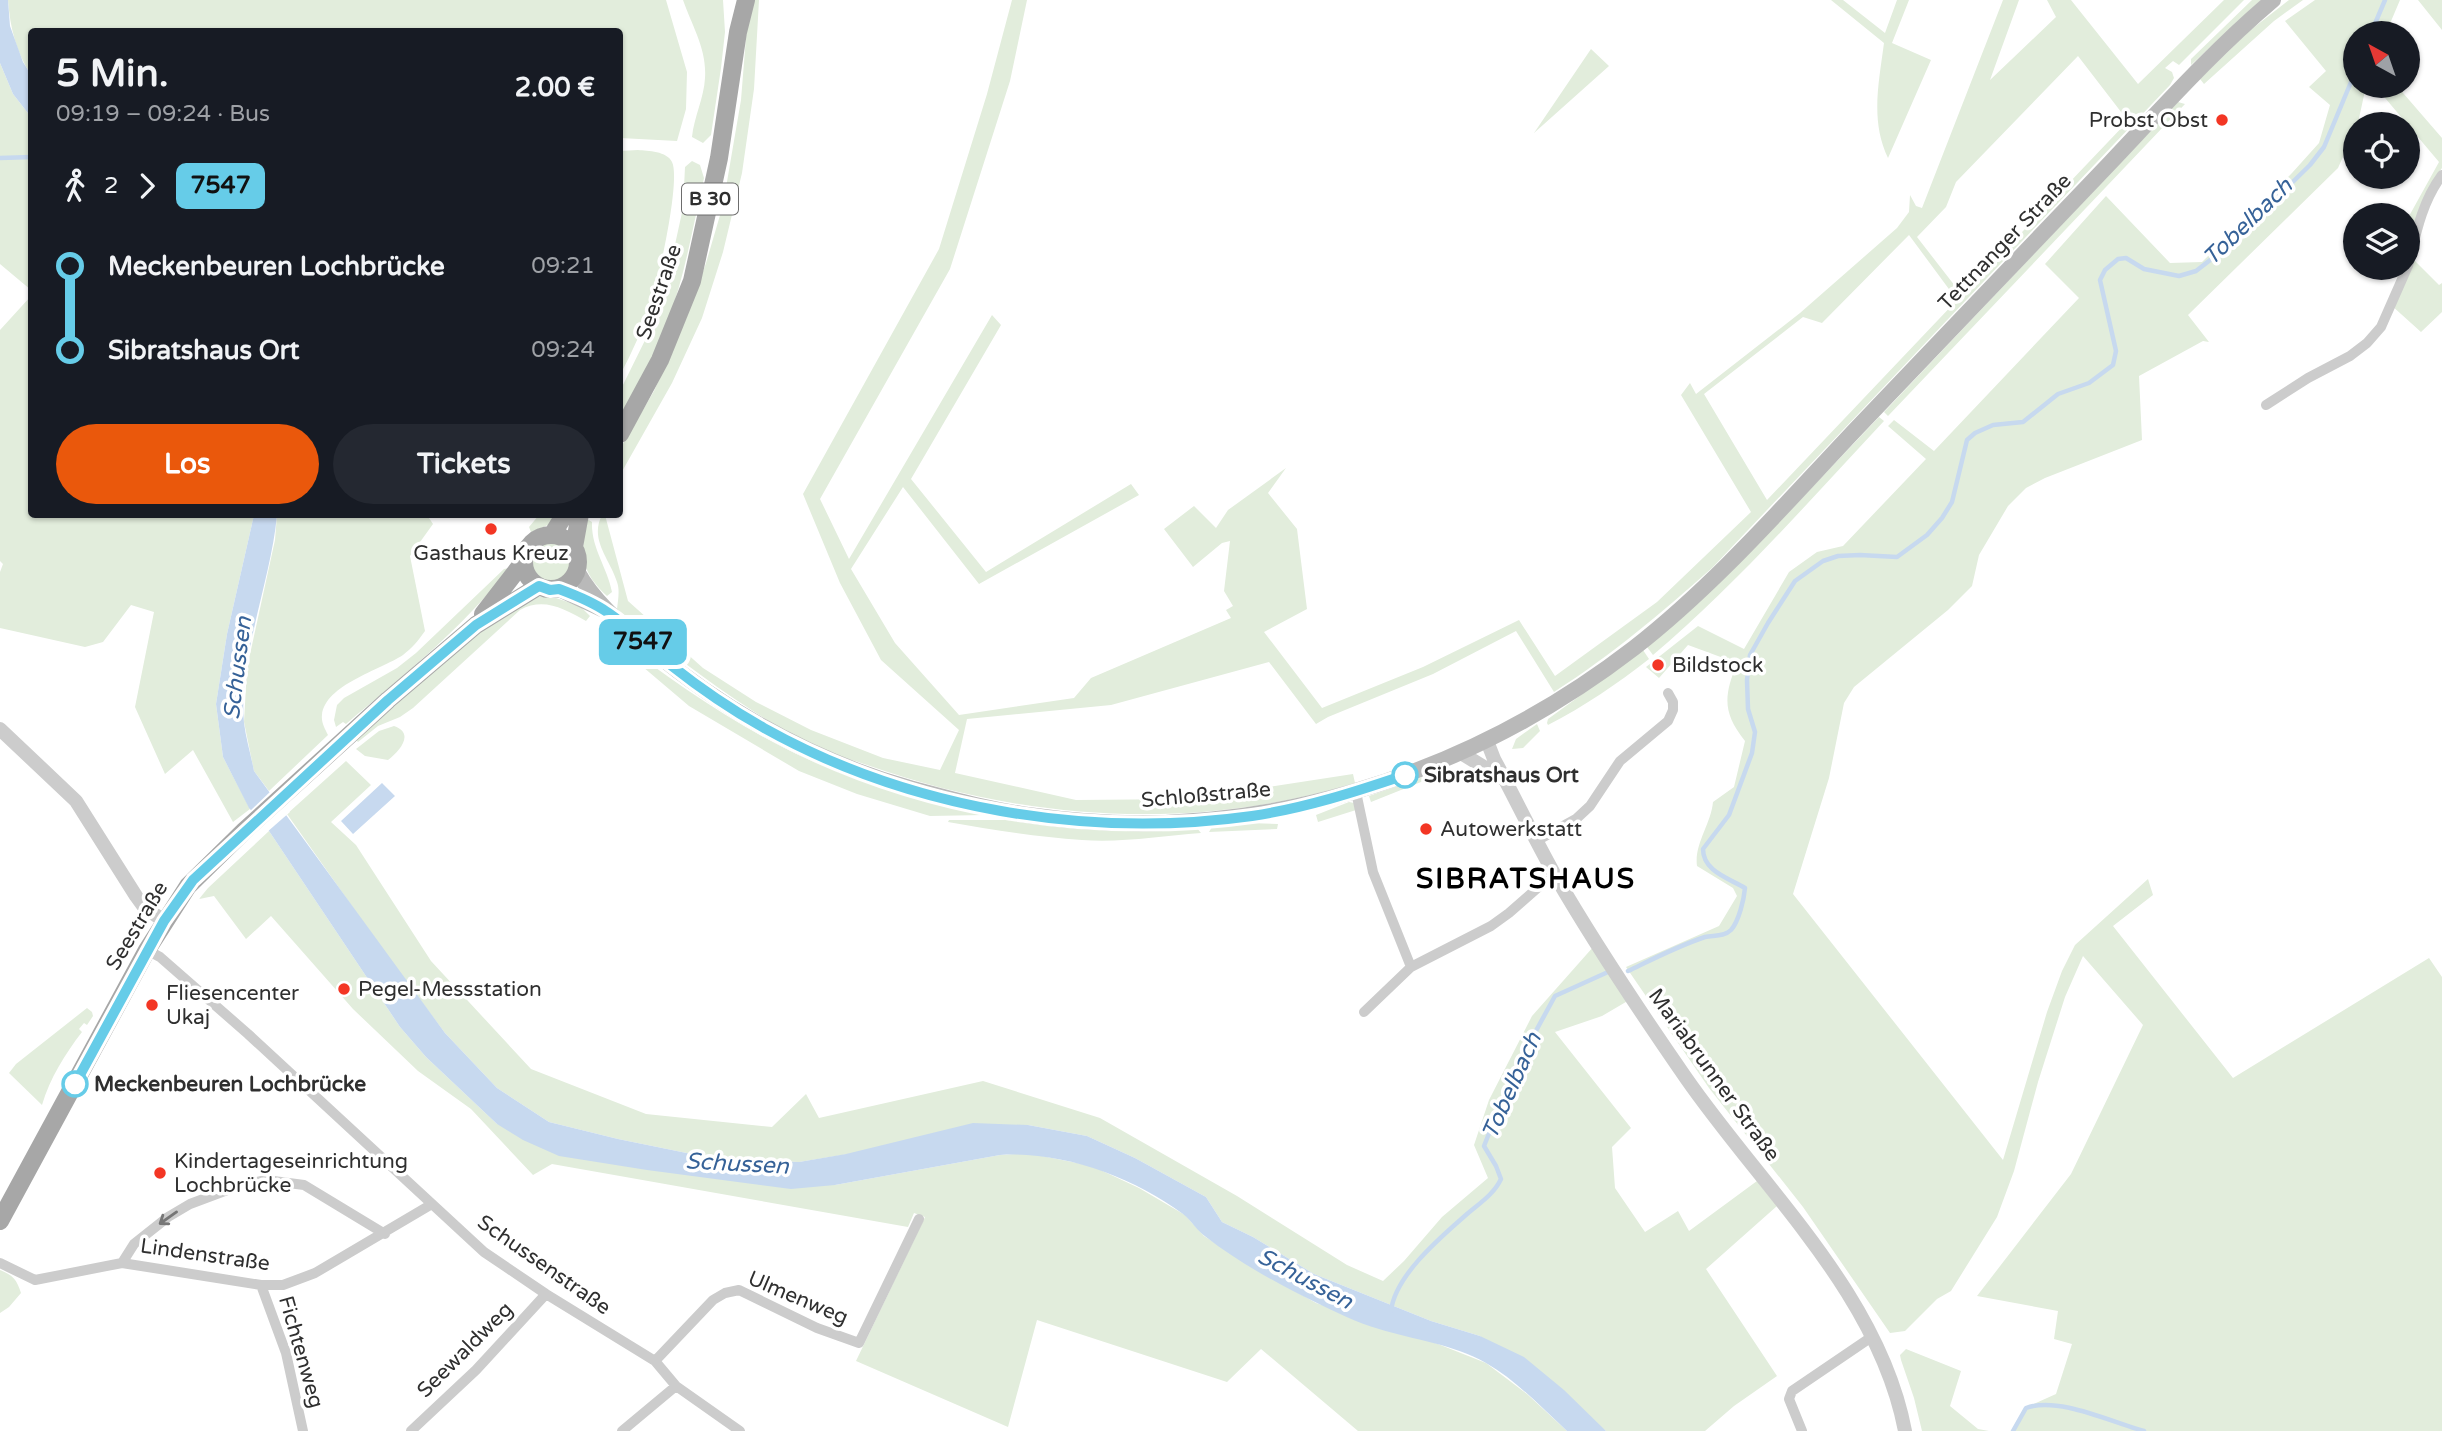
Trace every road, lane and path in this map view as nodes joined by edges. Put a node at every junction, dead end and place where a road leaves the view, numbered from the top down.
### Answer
1 (732, 0) edge
2 (746, 0) edge
3 (2273, 0) edge
4 (738, 32) junction
5 (2442, 175) edge
6 (2420, 219) edge
7 (2402, 280) edge
8 (2266, 405) dead end
9 (623, 428) edge
10 (1772, 517) joint
11 (563, 518) edge
12 (579, 518) edge
13 (552, 535) junction
14 (574, 547) junction
15 (524, 561) junction
16 (577, 571) junction
17 (539, 586) junction
18 (559, 589) junction
19 (607, 612) junction
20 (476, 625) junction
21 (1668, 693) dead end
22 (0, 729) edge
23 (1487, 741) junction
24 (1461, 753) junction
25 (1506, 781) junction
26 (1356, 792) junction
27 (1536, 841) junction
28 (1556, 877) junction
29 (164, 921) junction
30 (147, 950) junction
31 (1411, 967) junction
32 (1364, 1012) dead end
33 (432, 1204) junction
34 (919, 1219) dead end
35 (0, 1221) edge
36 (385, 1234) junction
37 (0, 1263) edge
38 (121, 1263) junction
39 (261, 1285) junction
40 (546, 1294) junction
41 (1873, 1336) junction
42 (655, 1361) junction
43 (676, 1385) junction
44 (303, 1431) edge
45 (411, 1431) edge
46 (622, 1431) edge
47 (740, 1431) edge
48 (1802, 1431) edge
49 (1905, 1431) edge

1 - 4 main road, Seestraße / B 30
2 - 4 main road, Seestraße / B 30
3 - 10 main road, Tettnanger Straße
4 - 9 main road, Seestraße / B 30
5 - 6 street
7 - 8 street
10 - 23 main road, Schloßstraße
11 - 13 main road
12 - 14 main road
13 - 14 main road
13 - 15 main road
14 - 16 main road
15 - 17 main road
15 - 20 main road, Seestraße
16 - 18 main road
16 - 19 main road, Schloßstraße
17 - 18 main road
17 - 20 main road, Seestraße
18 - 19 main road, Schloßstraße
19 - 26 main road, Schloßstraße
20 - 29 main road, Seestraße
21 - 27 street
22 - 29 street
23 - 24 main road, Schloßstraße
23 - 25 street, Mariabrunner Straße
24 - 25 street
24 - 26 main road, Schloßstraße
25 - 27 street, Mariabrunner Straße
26 - 31 street
27 - 28 street, Mariabrunner Straße
28 - 31 street
28 - 41 street, Mariabrunner Straße
29 - 30 main road, Seestraße
30 - 33 street, Schussenstraße
30 - 35 main road, Seestraße
31 - 32 street
33 - 36 street, Lindenstraße
33 - 40 street, Schussenstraße
34 - 42 street, Ulmenweg
36 -> 38 street
36 - 39 street, Lindenstraße
37 - 38 street, Lindenstraße
38 - 39 street, Lindenstraße
39 - 44 street, Fichtenweg
40 - 42 street, Schussenstraße
40 - 45 street, Seewaldweg
41 - 48 street
41 - 49 street, Mariabrunner Straße
42 - 43 street, Schussenstraße
43 - 46 street
43 - 47 street, Schussenstraße

